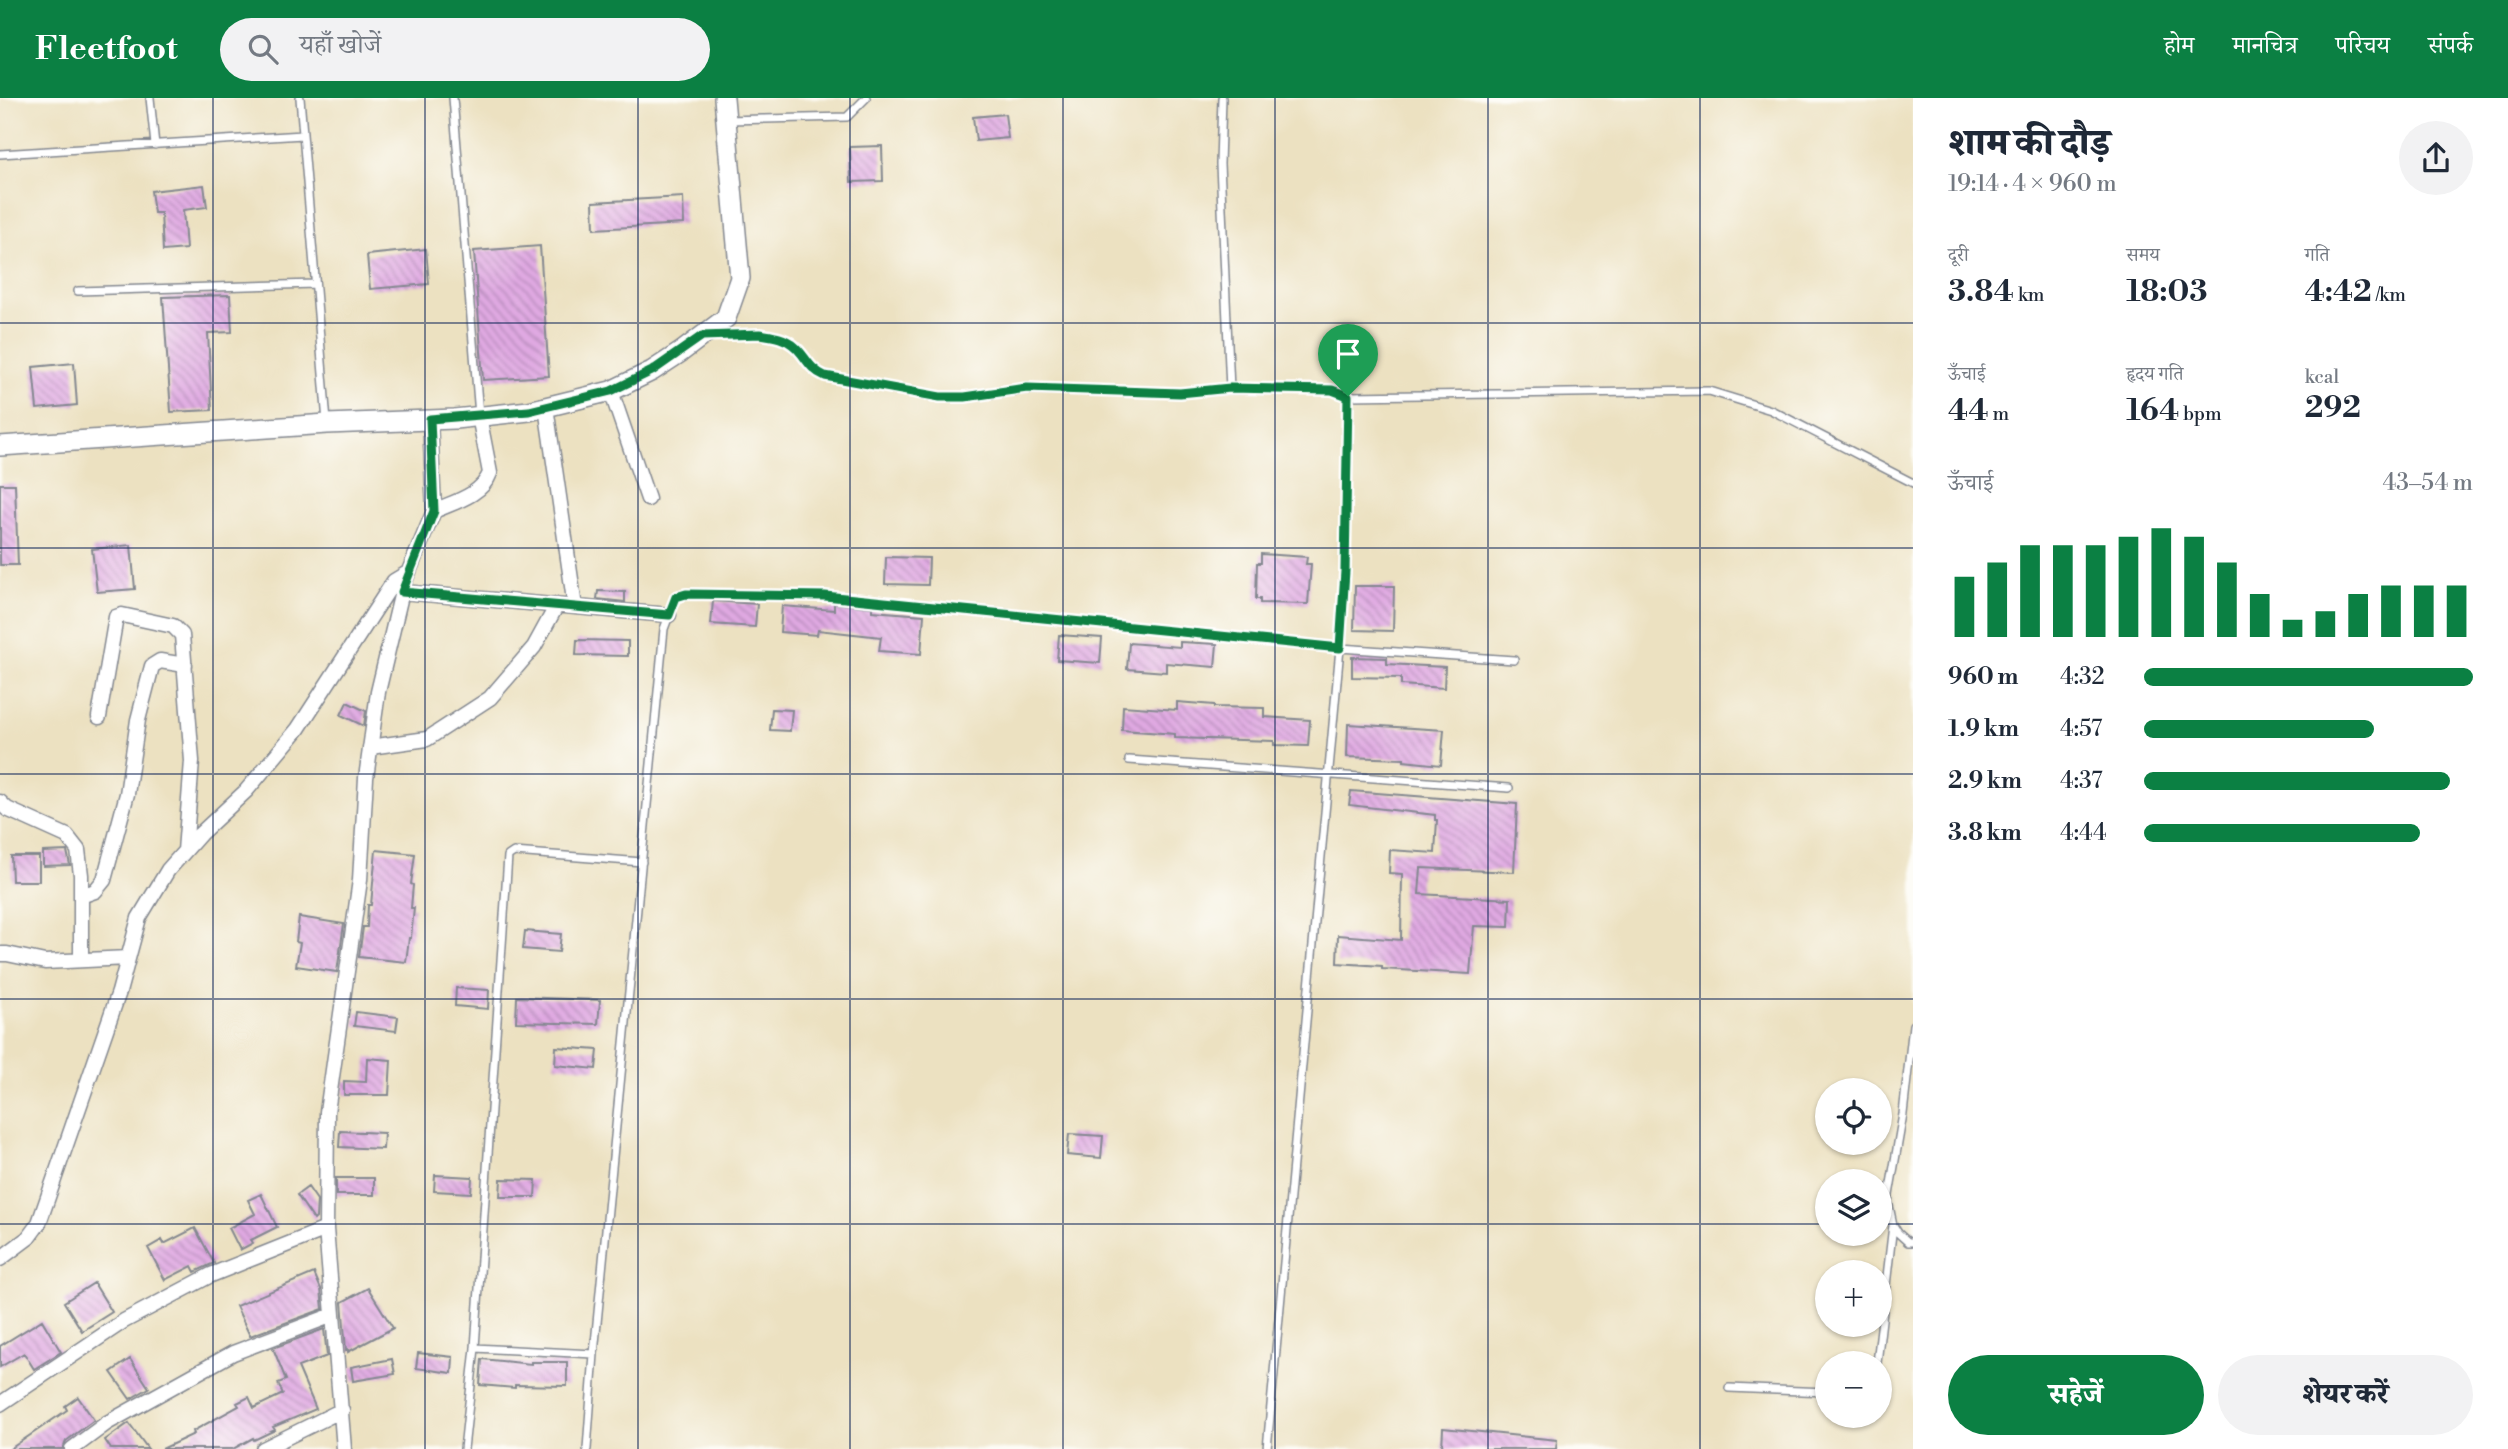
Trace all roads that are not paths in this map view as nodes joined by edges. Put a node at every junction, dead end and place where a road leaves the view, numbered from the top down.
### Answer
1 (150, 98) edge
2 (300, 98) edge
3 (453, 98) edge
4 (724, 98) edge
5 (866, 98) edge
6 (1222, 98) edge
7 (726, 120) junction
8 (303, 135) junction
9 (155, 145) junction
10 (0, 154) edge
11 (315, 284) junction
12 (78, 291) dead end
13 (702, 336) junction
14 (1230, 388) junction
15 (611, 391) junction
16 (1348, 396) junction
17 (545, 407) junction
18 (479, 416) junction
19 (430, 419) junction
20 (327, 424) junction
21 (0, 446) edge
22 (1913, 483) edge
23 (648, 499) dead end
24 (434, 511) junction
25 (409, 572) junction
26 (402, 592) junction
27 (557, 605) junction
28 (575, 607) junction
29 (669, 615) junction
30 (1340, 648) junction
31 (1514, 660) dead end
32 (185, 665) junction
33 (99, 717) dead end
34 (370, 747) junction
35 (1129, 760) dead end
36 (1328, 773) junction
37 (1509, 788) dead end
38 (0, 802) edge
39 (184, 851) junction
40 (642, 862) junction
41 (81, 896) junction
42 (0, 954) edge
43 (128, 957) junction
44 (81, 960) junction
45 (1913, 1025) edge
46 (1893, 1225) junction
47 (326, 1229) junction
48 (1913, 1242) edge
49 (0, 1259) edge
50 (333, 1315) junction
51 (475, 1349) junction
52 (1878, 1351) edge
53 (594, 1354) junction
54 (1729, 1388) dead end
55 (1815, 1392) edge
56 (0, 1404) edge
57 (342, 1410) junction
58 (72, 1449) edge
59 (264, 1449) edge
60 (344, 1449) edge
61 (464, 1449) edge
62 (587, 1449) edge
63 (1266, 1449) edge

1 - 9 lane
2 - 8 lane
3 - 18 lane
4 - 7 street
5 - 7 lane
6 - 14 lane
7 - 13 street
8 - 9 lane
8 - 11 lane
9 - 10 lane
11 - 12 lane
11 - 20 lane
13 - 14 lane
13 - 15 street
14 - 16 lane
15 - 17 street
15 - 23 street
16 - 22 lane
16 - 30 lane
17 - 18 street
17 - 28 street
18 - 19 street
18 - 24 street
19 - 20 street
19 - 24 street
20 - 21 street
24 - 25 street
25 - 26 street
25 - 39 street
26 - 27 street
26 - 34 street
27 - 28 street
27 - 34 street
28 - 29 street
29 - 30 lane
29 - 40 lane
30 - 31 lane
30 - 36 lane
32 - 33 street
32 - 39 street
32 - 41 street
34 - 47 street
35 - 36 lane
36 - 37 lane
36 - 63 lane
38 - 41 street
39 - 43 street
40 - 51 lane
40 - 53 lane
41 - 44 street
42 - 44 street
43 - 44 street
43 - 49 street
45 - 46 lane
46 - 48 lane
46 - 52 lane
47 - 50 street
47 - 56 street
50 - 57 street
50 - 58 street
51 - 53 lane
51 - 61 lane
53 - 62 lane
54 - 55 lane
57 - 59 street
57 - 60 street

